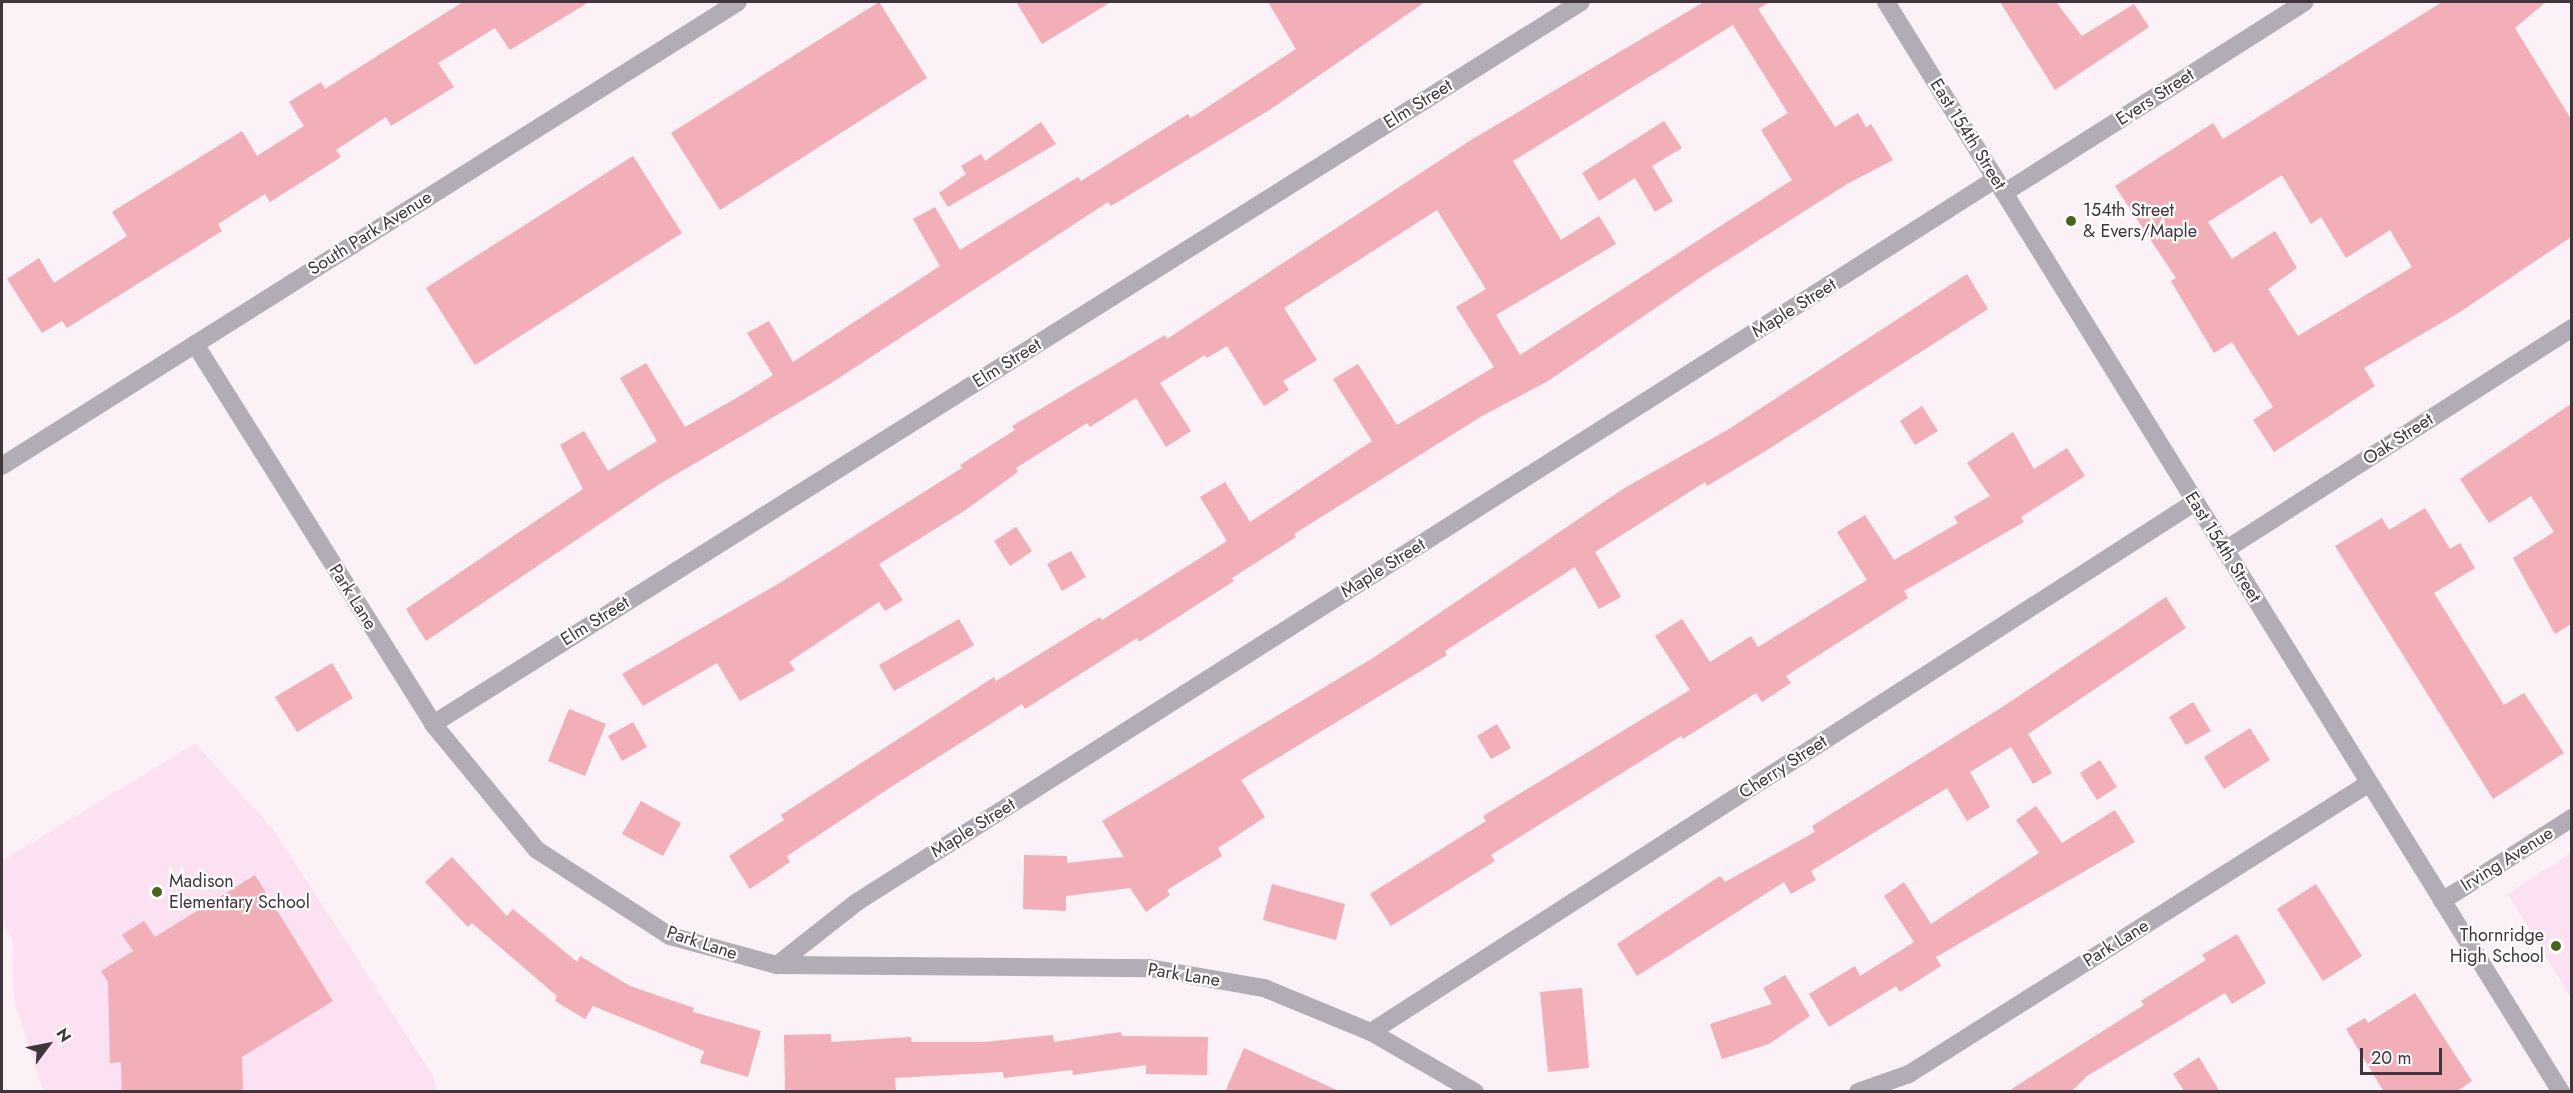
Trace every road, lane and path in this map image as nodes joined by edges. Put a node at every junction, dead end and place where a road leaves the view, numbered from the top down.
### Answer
1 (738, 2) edge
2 (1581, 2) edge
3 (1886, 2) edge
4 (2305, 2) edge
5 (2000, 186) junction
6 (2571, 328) edge
7 (195, 344) junction
8 (2, 466) edge
9 (2195, 502) junction
10 (2224, 550) junction
11 (432, 724) junction
12 (2368, 784) junction
13 (2571, 818) edge
14 (2442, 901) junction
15 (777, 965) junction
16 (1371, 1032) junction
17 (1475, 1092) edge
18 (1858, 1092) edge
19 (2561, 1092) edge

1 - 7 street, South Park Avenue
2 - 11 street, Elm Street
3 - 5 street, East 154th Street
4 - 5 street, Evers Street
5 - 9 street, East 154th Street
5 - 15 street, Maple Street
6 - 10 street, Oak Street
7 - 8 street, South Park Avenue
7 - 11 street, Park Lane
9 - 10 street, East 154th Street
9 - 16 street, Cherry Street
10 - 12 street, East 154th Street
11 - 15 street, Park Lane
12 - 14 street, East 154th Street
12 - 18 street, Park Lane
13 - 14 street, Irving Avenue
14 - 19 street, East 154th Street
15 - 16 street, Park Lane
16 - 17 street, Park Lane

